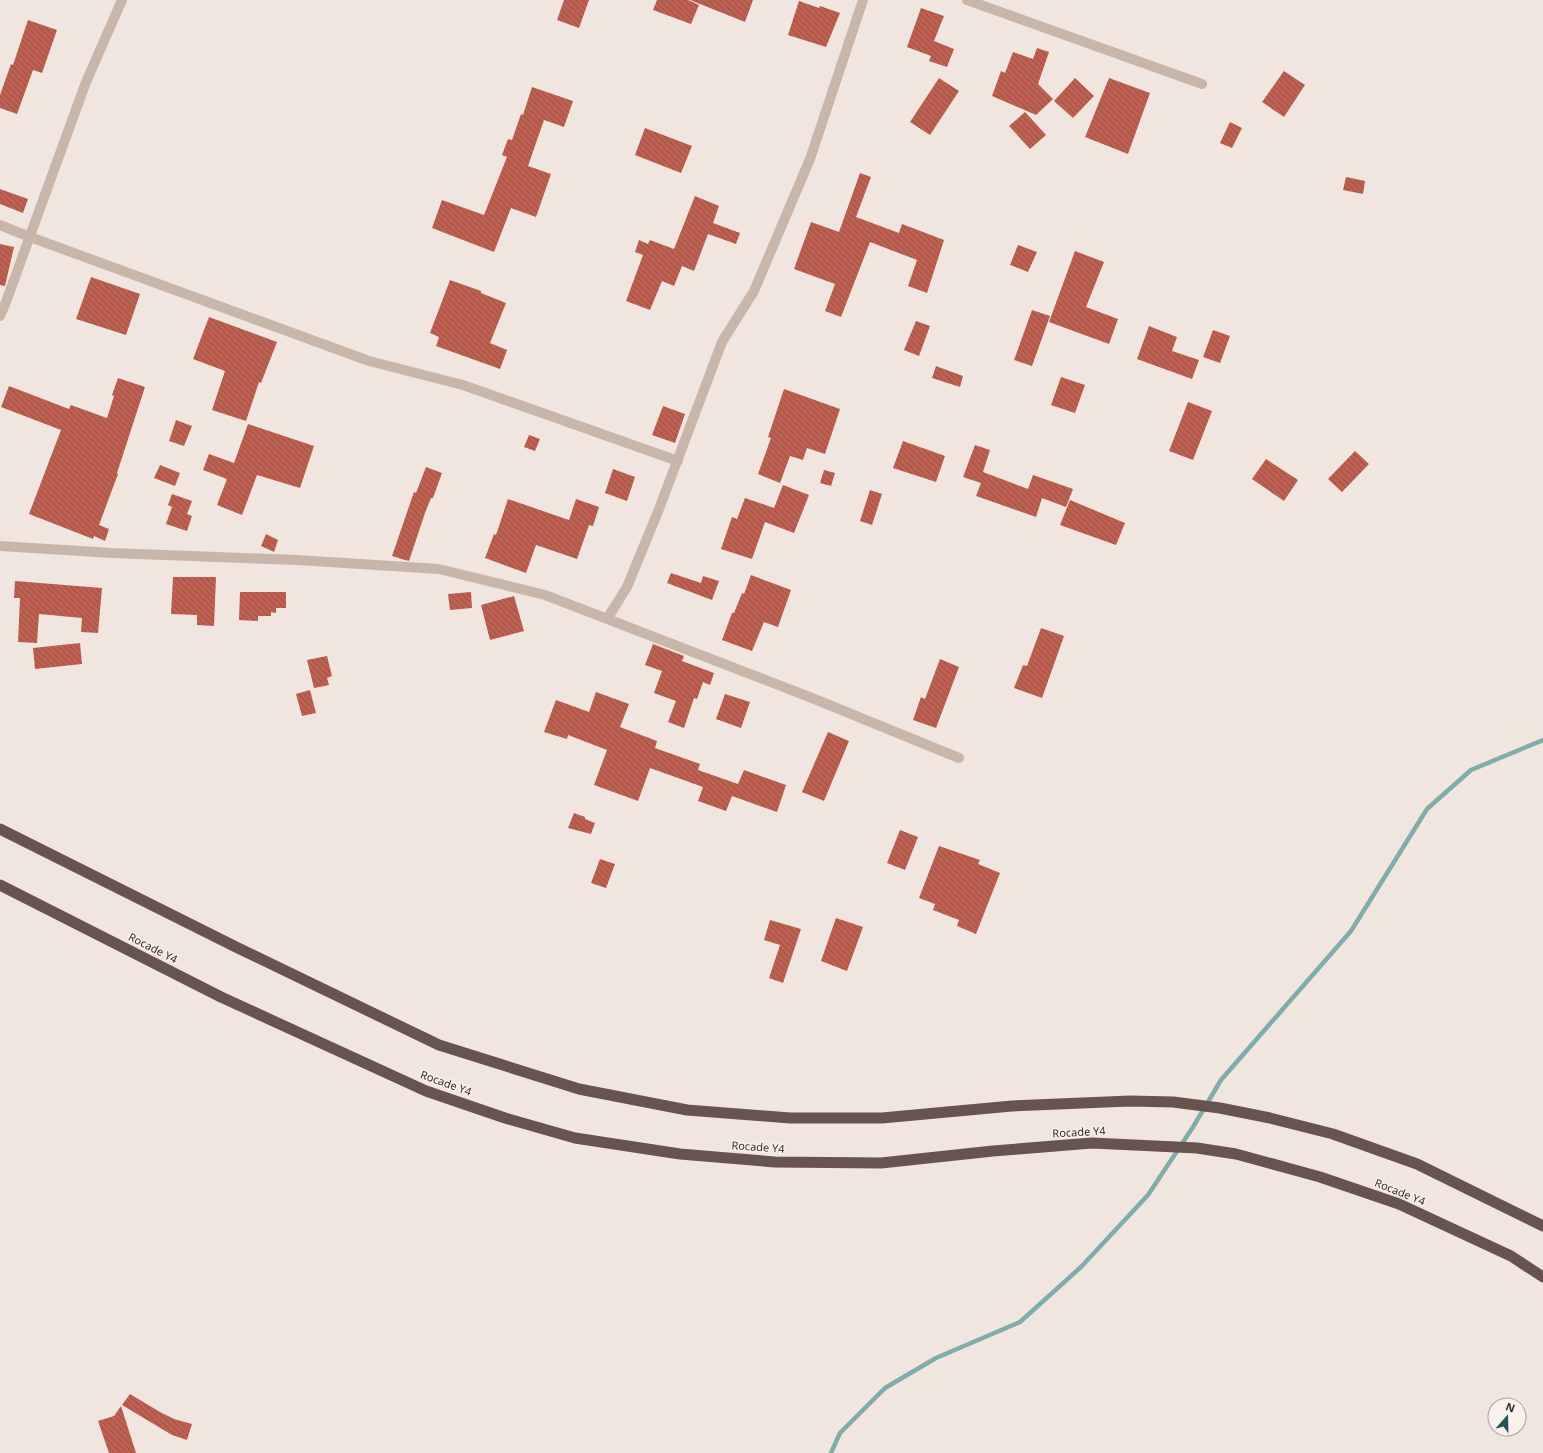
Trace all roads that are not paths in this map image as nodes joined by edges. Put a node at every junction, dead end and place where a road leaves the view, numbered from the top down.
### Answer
1 (122, 0) edge
2 (863, 0) edge
3 (966, 0) edge
4 (1202, 84) dead end
5 (0, 225) edge
6 (30, 237) junction
7 (0, 316) edge
8 (678, 461) junction
9 (0, 546) edge
10 (607, 619) junction
11 (959, 758) dead end
12 (0, 830) edge
13 (0, 885) edge
14 (1543, 1226) edge
15 (1543, 1277) edge

1 - 6 street
2 - 8 street
3 - 4 street
5 - 6 street
6 - 7 street
6 - 8 street
8 - 10 street
9 - 10 street
10 - 11 street
12 - 14 highway
13 - 15 highway, Rocade Y4

